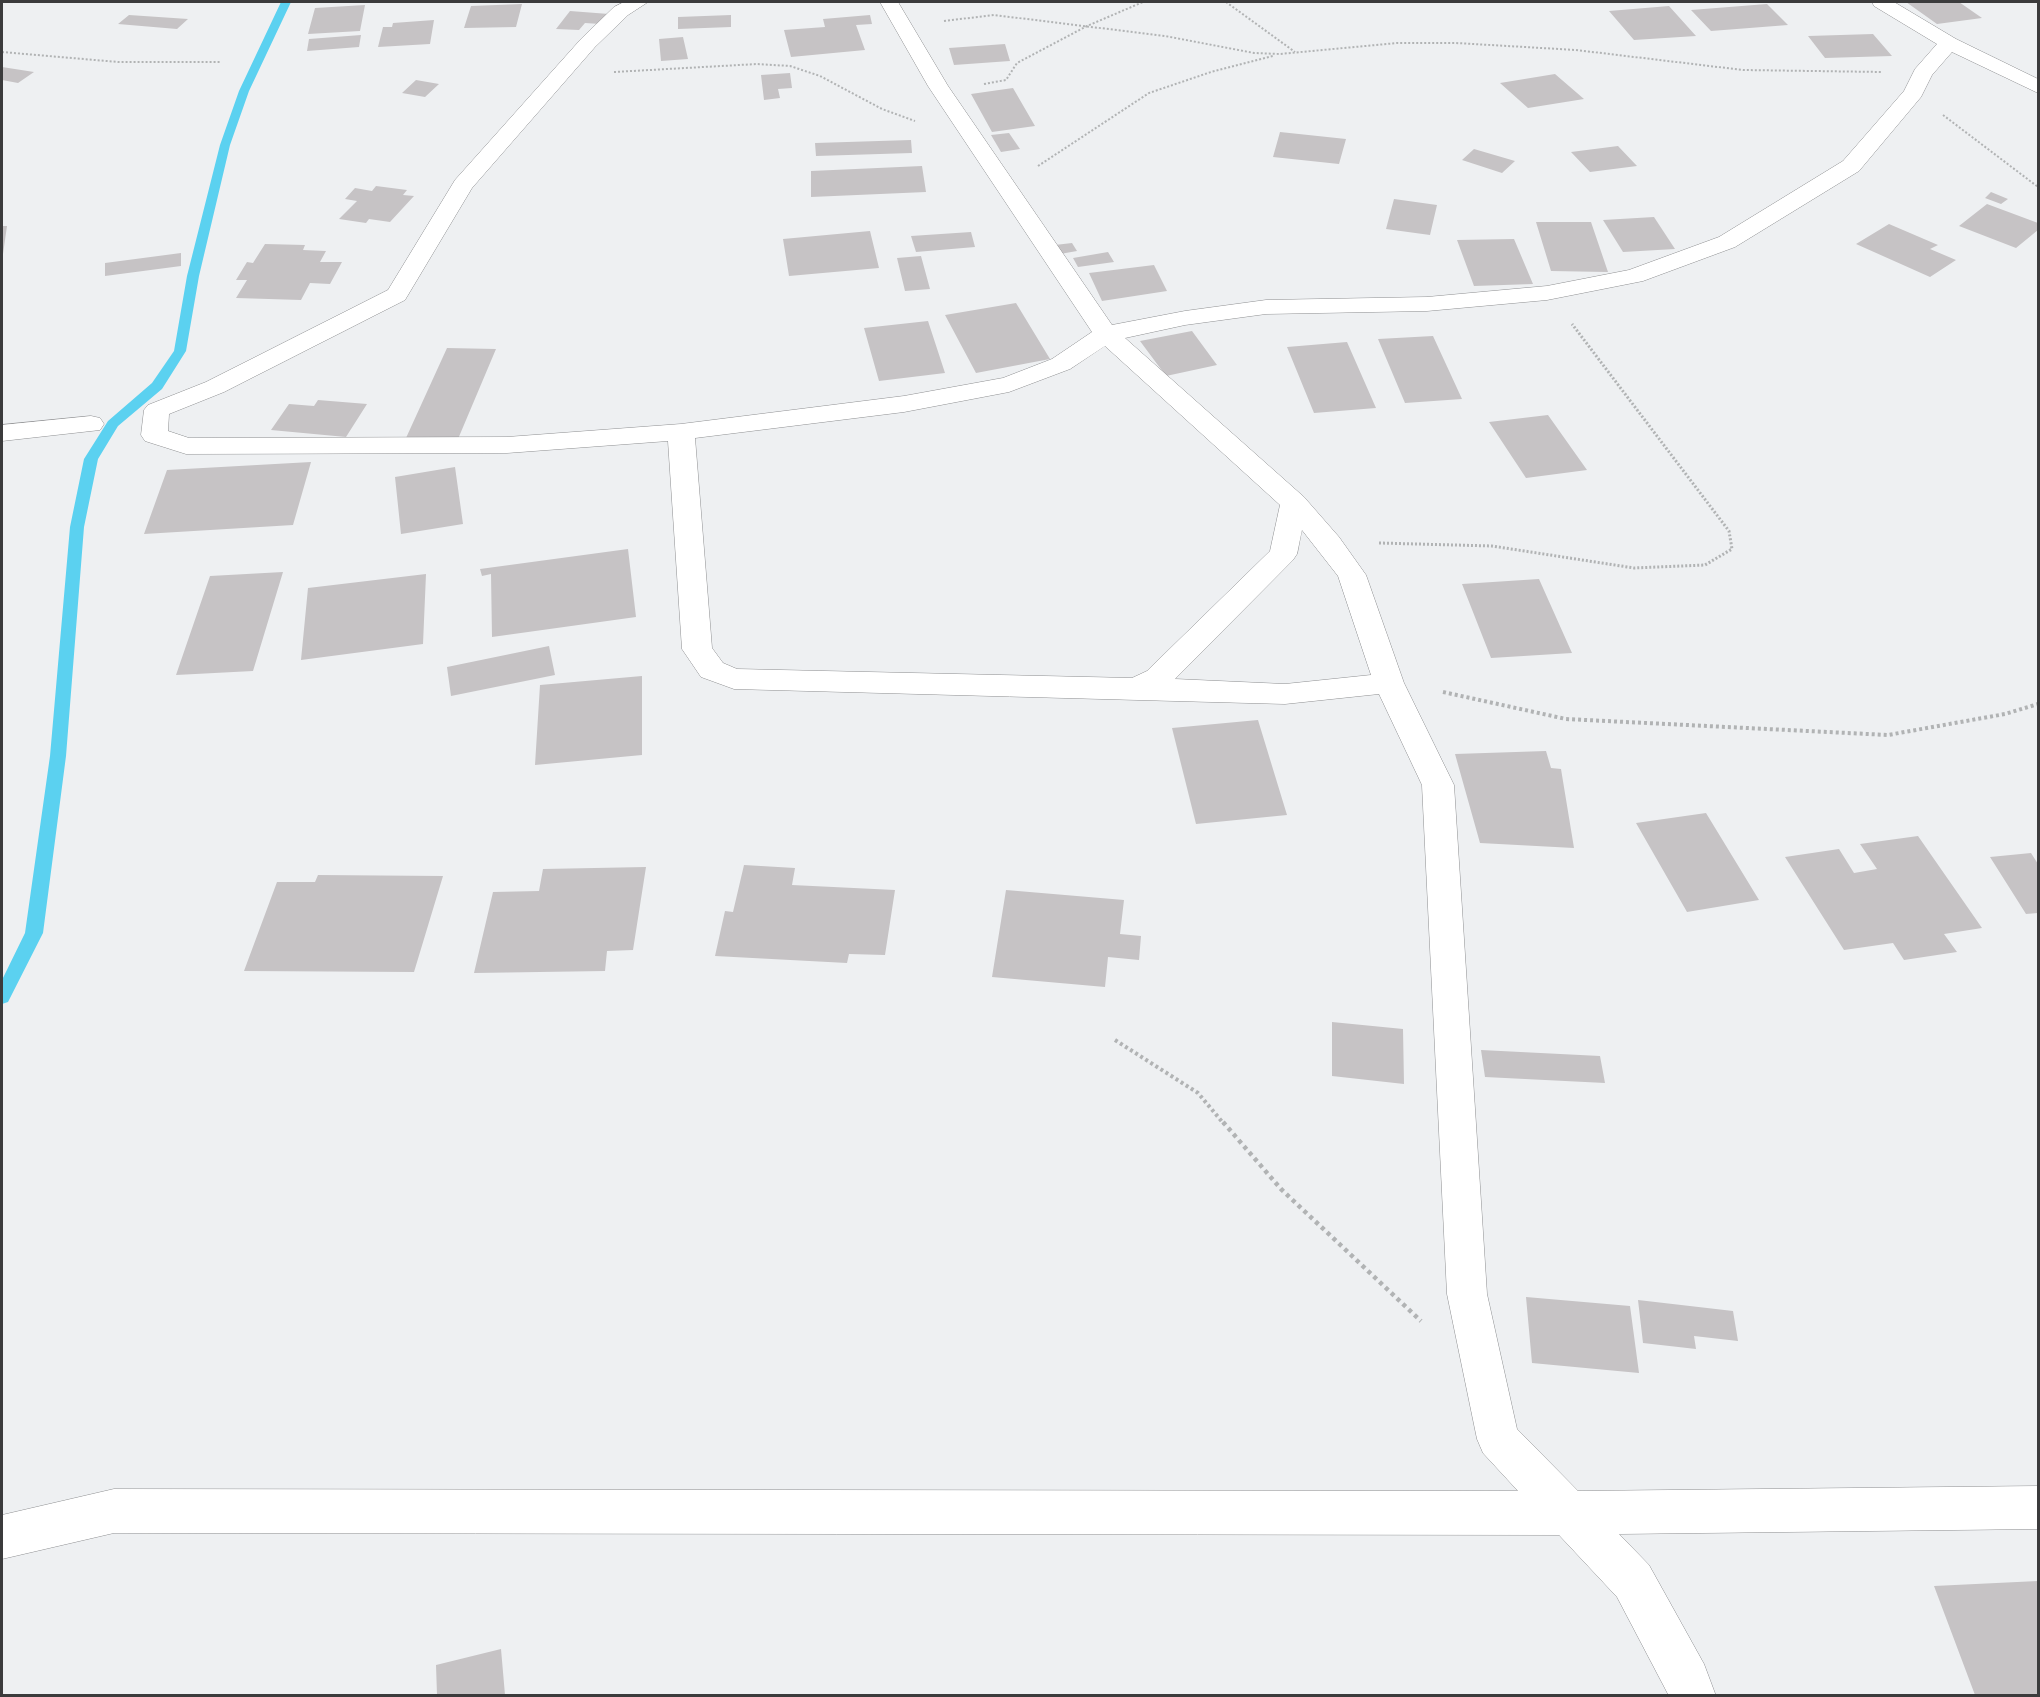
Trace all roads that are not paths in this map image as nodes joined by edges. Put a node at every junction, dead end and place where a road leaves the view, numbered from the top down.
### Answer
1 (638, 2) edge
2 (1881, 2) edge
3 (895, 14) edge
4 (1948, 43) junction
5 (1984, 58) junction
6 (2028, 59) dead end
7 (2038, 87) edge
8 (1106, 334) junction
9 (91, 424) dead end
10 (681, 432) junction
11 (2, 433) edge
12 (1294, 503) junction
13 (1389, 683) junction
14 (1135, 688) junction
15 (2038, 1508) edge
16 (1569, 1513) junction
17 (2, 1537) edge
18 (1693, 1695) edge

1 - 10 street
2 - 4 street
3 - 8 street
4 - 5 street
4 - 8 street
5 - 6 street
5 - 7 street
8 - 10 street
8 - 12 street
9 - 11 street
10 - 14 street
12 - 13 street
12 - 14 street
13 - 14 street
13 - 16 street
15 - 16 street
16 - 17 street
16 - 18 street

